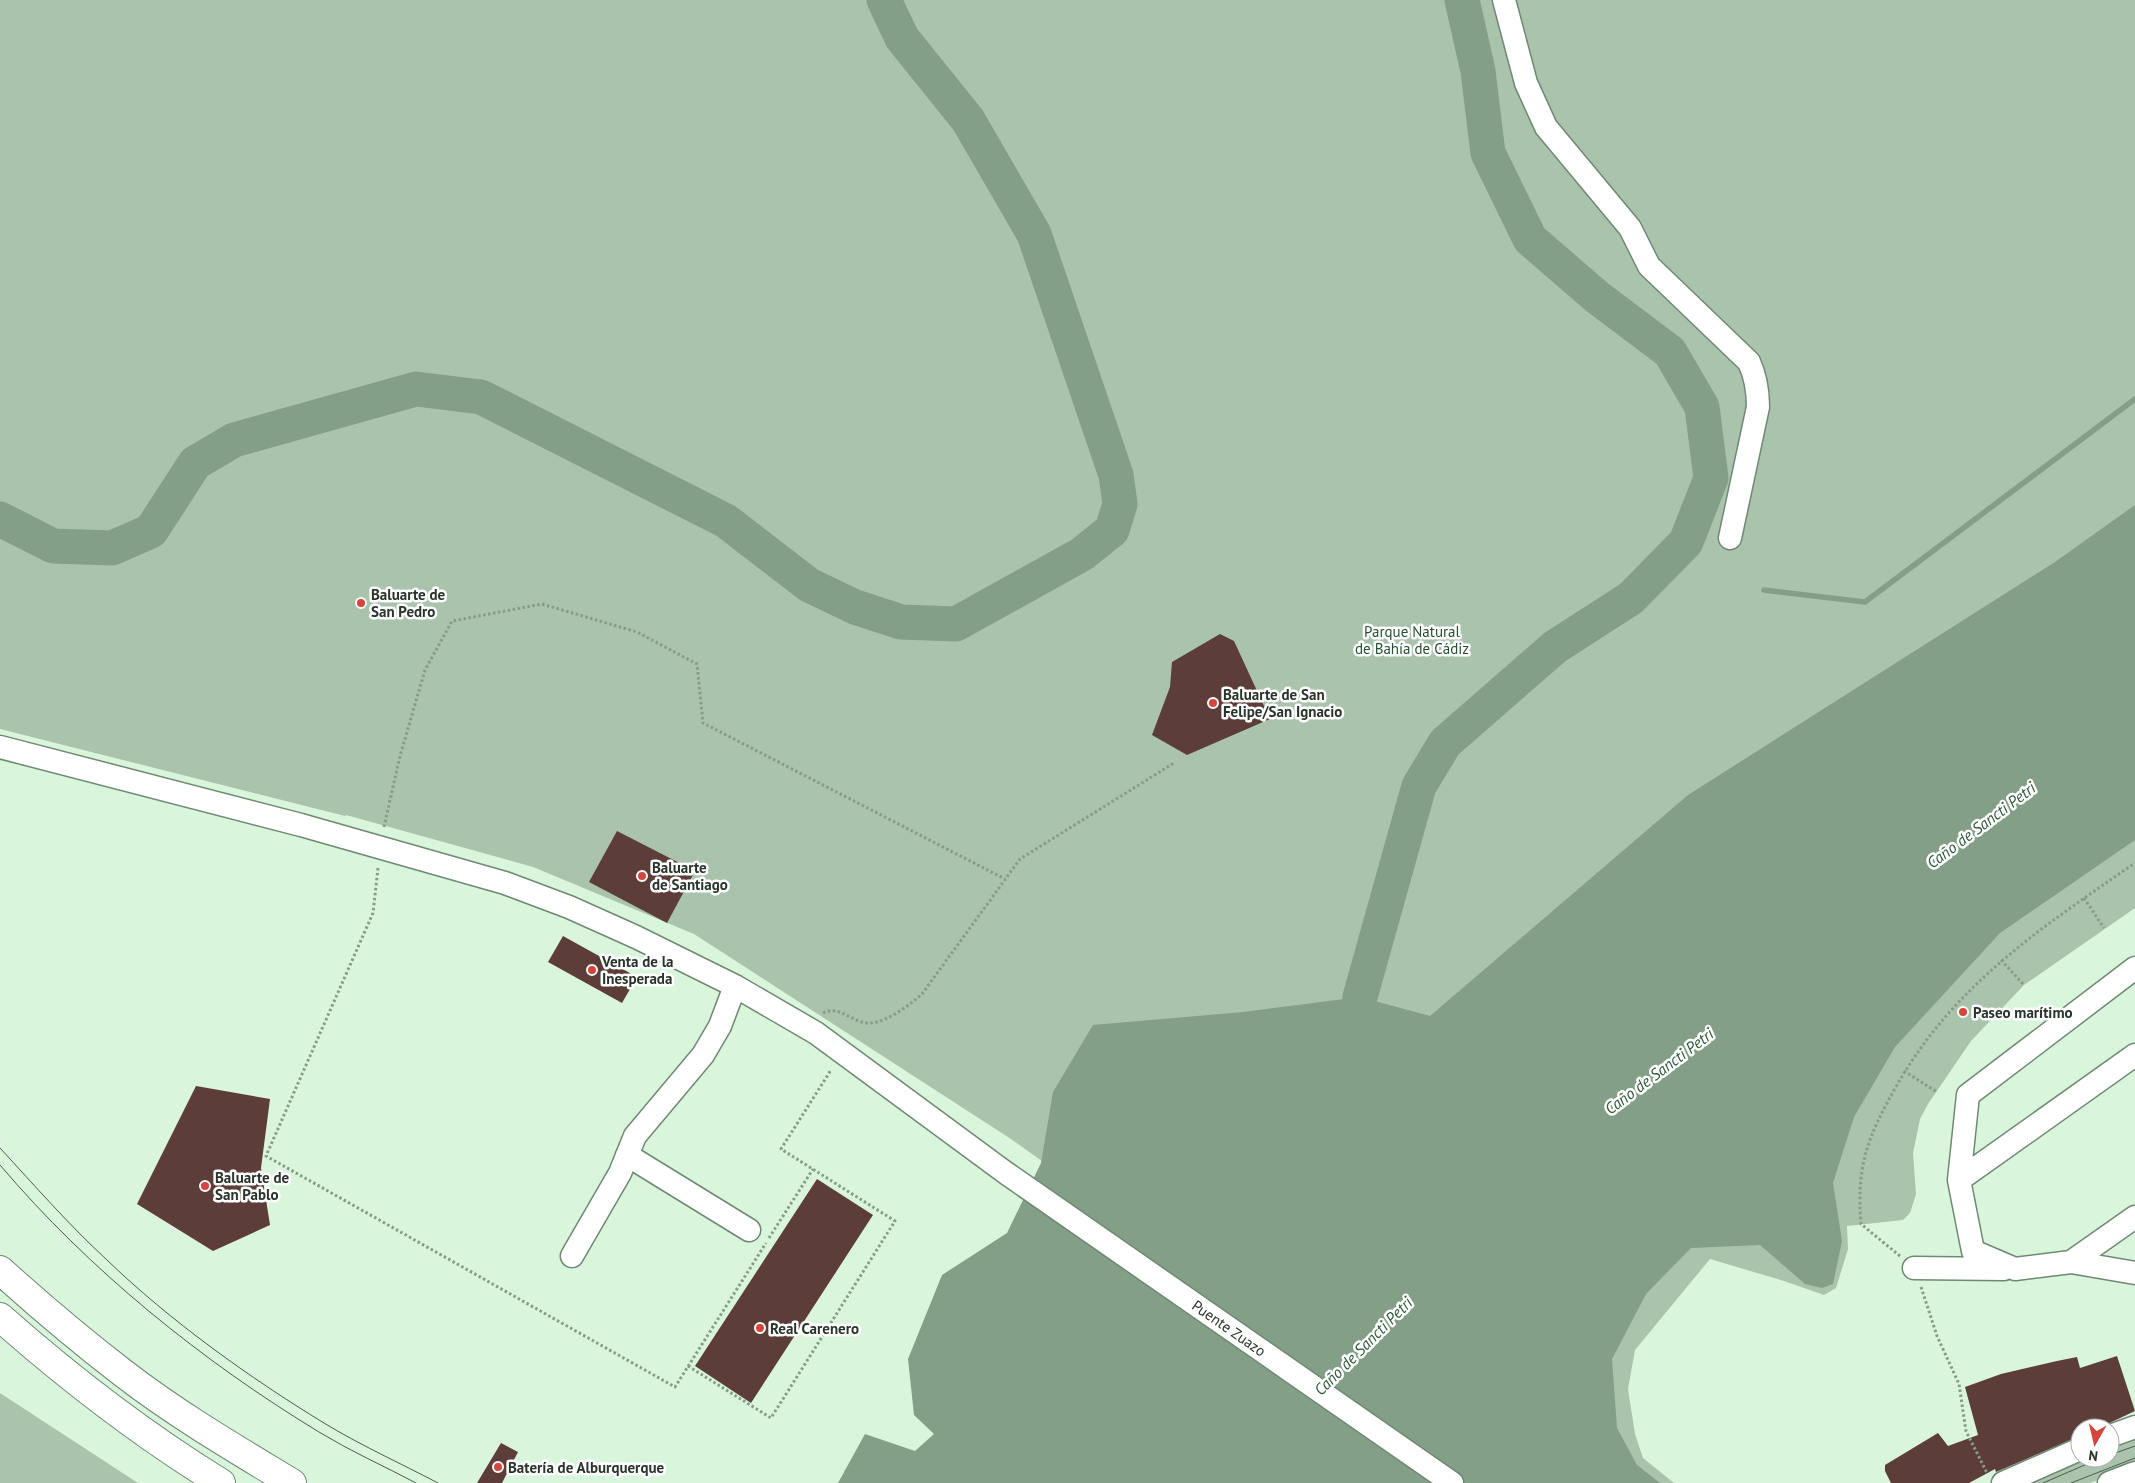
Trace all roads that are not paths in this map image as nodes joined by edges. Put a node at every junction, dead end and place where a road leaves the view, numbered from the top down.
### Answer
1 (1504, 0) edge
2 (1730, 538) dead end
3 (0, 747) edge
4 (2135, 968) edge
5 (734, 986) junction
6 (2135, 1055) edge
7 (627, 1155) junction
8 (1959, 1180) junction
9 (2135, 1217) edge
10 (749, 1230) dead end
11 (572, 1256) dead end
12 (2071, 1262) junction
13 (1914, 1268) road end
14 (2015, 1269) junction
15 (0, 1270) edge
16 (2135, 1273) edge
17 (0, 1317) edge
18 (2135, 1427) edge
19 (2120, 1432) edge
20 (2070, 1453) edge
21 (2135, 1473) edge
22 (1995, 1479) edge
23 (221, 1483) edge
24 (292, 1483) edge
25 (1452, 1483) edge
26 (2110, 1483) edge

1 - 2 street
3 - 5 street, Puente Zuazo
4 - 8 street
5 - 7 street
5 - 25 street, Puente Zuazo
6 - 8 street
7 - 10 street
7 - 11 street
8 - 14 street
9 - 12 street
12 - 14 street
12 - 16 street
13 - 14 street
15 - 24 highway
17 - 23 highway
18 - 19 street
20 - 22 street
21 - 26 street

